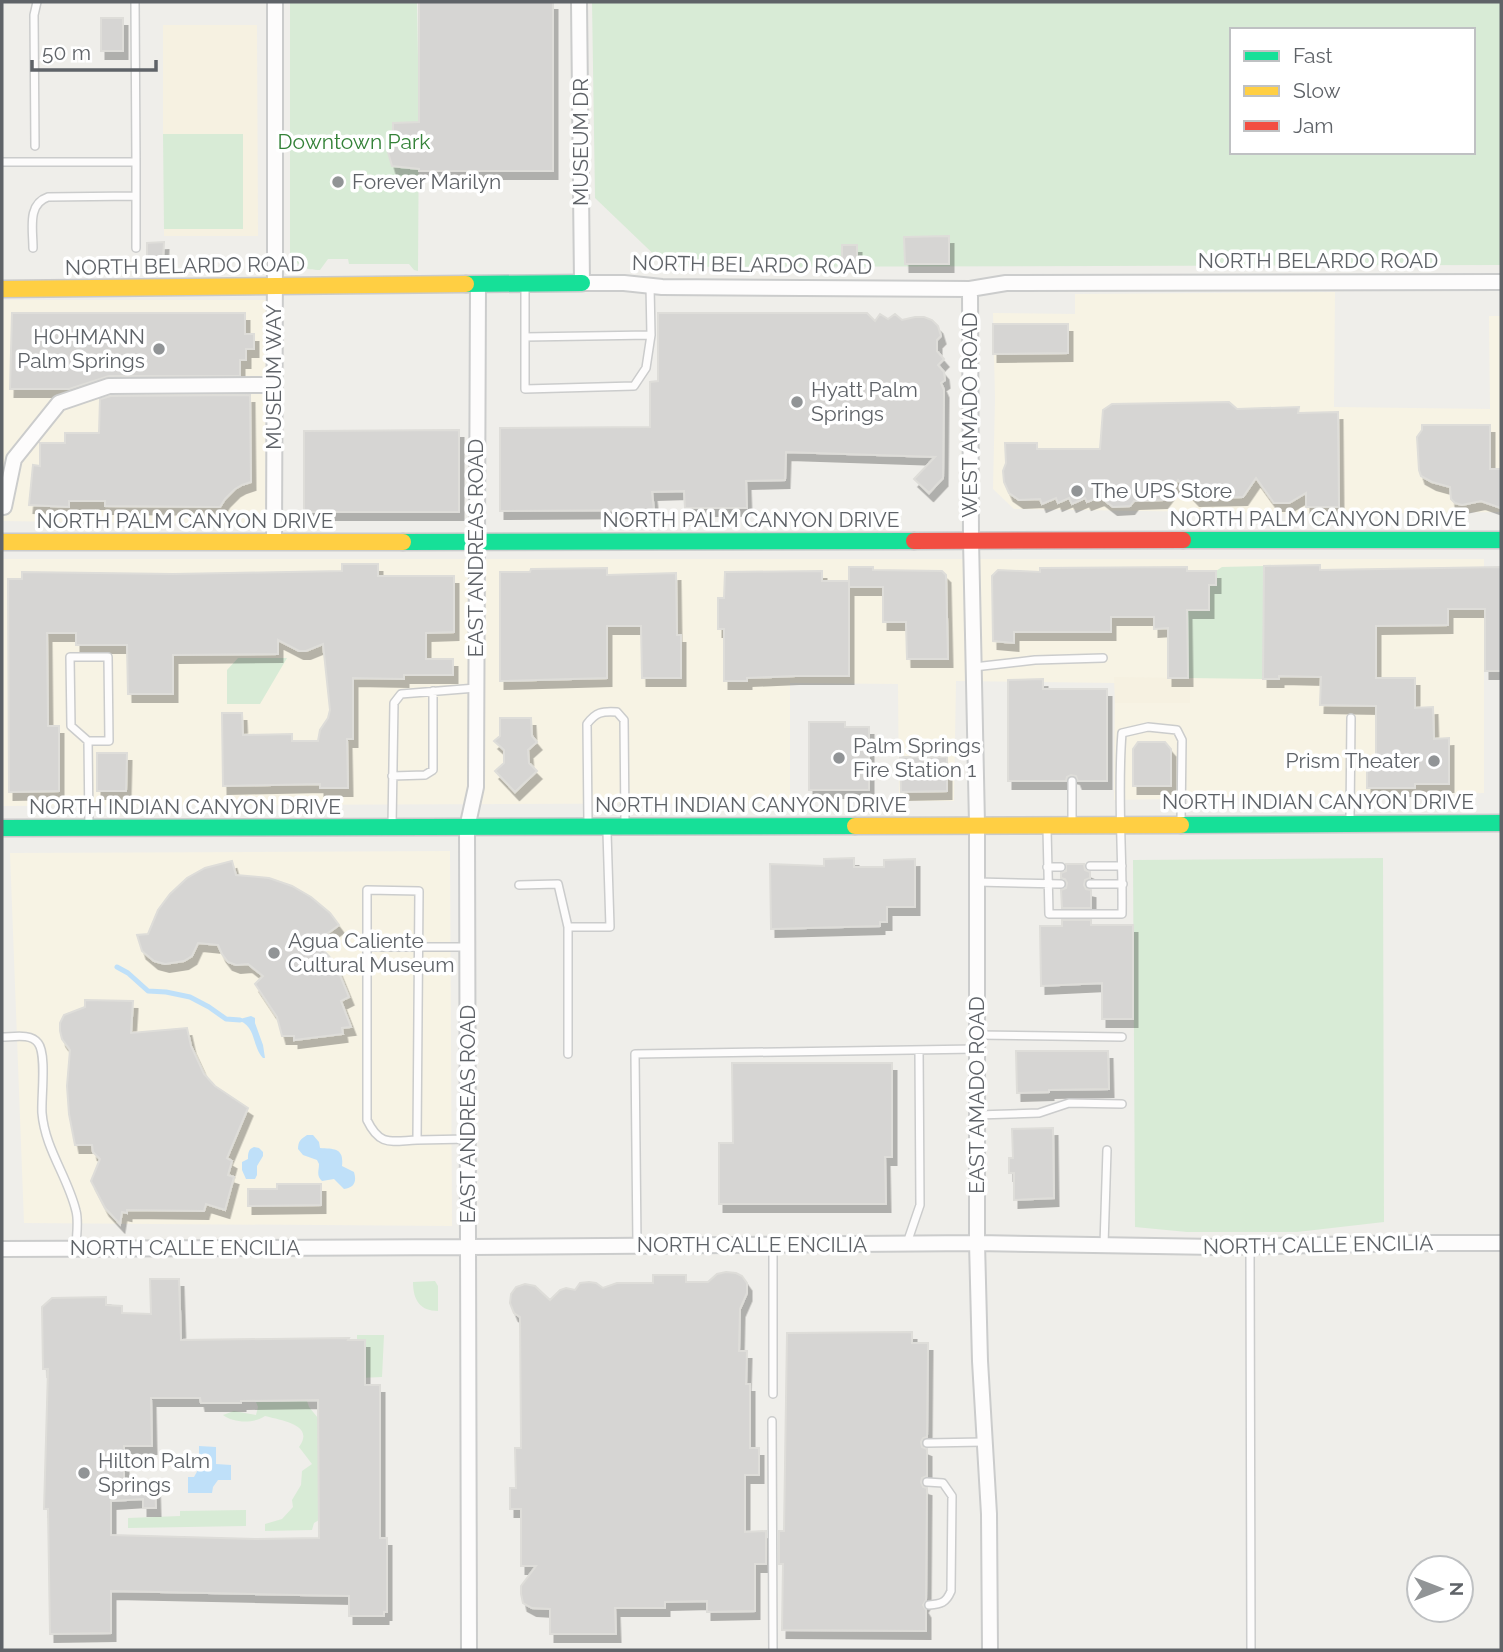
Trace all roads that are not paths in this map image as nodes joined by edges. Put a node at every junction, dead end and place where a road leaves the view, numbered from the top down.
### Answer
1 (37, 2) edge
2 (135, 2) edge
3 (275, 2) edge
4 (579, 2) edge
5 (35, 146) dead end
6 (2, 162) edge
7 (136, 162) junction
8 (136, 196) junction
9 (33, 248) dead end
10 (136, 248) dead end
11 (1501, 282) edge
12 (582, 283) junction
13 (478, 284) junction
14 (525, 284) junction
15 (650, 285) junction
16 (275, 286) junction
17 (2, 289) edge
18 (970, 289) junction
19 (651, 335) junction
20 (525, 337) junction
21 (262, 384) dead end
22 (4, 507) dead end
23 (971, 540) junction
24 (1501, 540) edge
25 (2, 542) edge
26 (274, 542) junction
27 (476, 542) junction
28 (1103, 658) dead end
29 (974, 667) junction
30 (476, 688) junction
31 (433, 691) junction
32 (1351, 718) dead end
33 (88, 741) junction
34 (392, 776) junction
35 (1072, 782) dead end
36 (1350, 823) junction
37 (1501, 823) edge
38 (977, 824) junction
39 (1072, 824) junction
40 (1122, 824) junction
41 (1181, 824) junction
42 (1047, 825) junction
43 (89, 827) junction
44 (587, 827) junction
45 (607, 827) junction
46 (625, 827) junction
47 (2, 828) edge
48 (392, 828) junction
49 (467, 828) junction
50 (1090, 866) dead end
51 (1122, 866) junction
52 (1047, 867) junction
53 (1061, 867) dead end
54 (977, 882) junction
55 (519, 884) dead end
56 (1048, 884) junction
57 (1061, 884) dead end
58 (1090, 884) dead end
59 (1123, 884) junction
60 (568, 927) junction
61 (419, 946) junction
62 (368, 947) junction
63 (468, 947) junction
64 (2, 1037) edge
65 (1122, 1037) dead end
66 (977, 1042) junction
67 (919, 1050) junction
68 (568, 1054) dead end
69 (1122, 1104) dead end
70 (977, 1115) junction
71 (468, 1139) junction
72 (417, 1140) junction
73 (1107, 1150) dead end
74 (977, 1243) junction
75 (1501, 1243) edge
76 (907, 1244) junction
77 (773, 1245) junction
78 (1104, 1245) junction
79 (637, 1246) junction
80 (469, 1247) junction
81 (1250, 1247) junction
82 (2, 1249) edge
83 (76, 1249) junction
84 (773, 1394) dead end
85 (772, 1421) dead end
86 (927, 1443) dead end
87 (985, 1443) junction
88 (927, 1482) dead end
89 (929, 1605) dead end
90 (469, 1650) edge
91 (773, 1650) edge
92 (990, 1650) edge
93 (1251, 1650) edge

1 - 5 lane
2 - 7 lane
3 - 16 street, MUSEUM WAY
4 - 12 street, MUSEUM DR
6 - 7 lane
7 - 8 lane
8 - 9 lane
8 - 10 lane
11 - 18 street, NORTH BELARDO ROAD
12 - 14 main road, NORTH BELARDO ROAD
12 - 15 street, NORTH BELARDO ROAD
13 - 14 main road, NORTH BELARDO ROAD
13 - 16 main road, NORTH BELARDO ROAD
13 - 27 street, EAST ANDREAS ROAD
14 - 20 lane
15 - 18 street, NORTH BELARDO ROAD
15 - 19 lane
16 - 17 main road, NORTH BELARDO ROAD
16 - 26 street, MUSEUM WAY
18 - 23 street, WEST AMADO ROAD
19 - 20 lane
19 - 20 lane
21 - 22 street
23 - 24 main road, NORTH PALM CANYON DRIVE
23 - 27 main road, NORTH PALM CANYON DRIVE
23 - 29 street, EAST AMADO ROAD
25 - 26 main road, NORTH PALM CANYON DRIVE
26 - 27 main road, NORTH PALM CANYON DRIVE
27 - 30 street, EAST ANDREAS ROAD
28 - 29 lane
29 - 38 street, EAST AMADO ROAD
30 - 31 lane
30 - 49 street, EAST ANDREAS ROAD
31 - 34 lane
31 - 34 lane
32 - 36 lane
33 - 33 lane
33 - 43 lane
34 - 48 lane
35 - 39 lane
36 - 37 main road, NORTH INDIAN CANYON DRIVE
36 - 41 main road, NORTH INDIAN CANYON DRIVE
38 - 42 main road, NORTH INDIAN CANYON DRIVE
38 - 46 main road, NORTH INDIAN CANYON DRIVE
38 - 54 street, EAST AMADO ROAD
39 - 40 main road, NORTH INDIAN CANYON DRIVE
39 - 42 main road, NORTH INDIAN CANYON DRIVE
40 - 41 main road, NORTH INDIAN CANYON DRIVE
40 - 41 lane
40 - 51 lane
42 - 52 lane
43 - 47 main road, NORTH INDIAN CANYON DRIVE
43 - 48 main road, NORTH INDIAN CANYON DRIVE
44 - 45 main road, NORTH INDIAN CANYON DRIVE
44 - 46 lane
44 - 49 main road, NORTH INDIAN CANYON DRIVE
45 - 46 main road, NORTH INDIAN CANYON DRIVE
45 - 60 lane
48 - 49 main road, NORTH INDIAN CANYON DRIVE
49 - 63 street, EAST ANDREAS ROAD
50 - 51 lane
51 - 59 lane
52 - 53 lane
52 - 56 lane
54 - 56 lane
54 - 66 street, EAST AMADO ROAD
55 - 60 lane
56 - 57 lane
56 - 59 lane
58 - 59 lane
60 - 68 lane
61 - 62 lane
61 - 62 lane
61 - 63 lane
61 - 72 lane
62 - 72 lane
63 - 71 street, EAST ANDREAS ROAD
64 - 83 lane
65 - 66 lane
66 - 67 lane
66 - 70 street, EAST AMADO ROAD
67 - 76 lane
67 - 79 lane
69 - 70 lane
70 - 74 street, EAST AMADO ROAD
71 - 72 lane
71 - 80 street, EAST ANDREAS ROAD
73 - 78 lane
74 - 76 street, NORTH CALLE ENCILIA
74 - 78 street, NORTH CALLE ENCILIA
74 - 87 street, EAST AMADO ROAD
75 - 81 street, NORTH CALLE ENCILIA
76 - 77 street, NORTH CALLE ENCILIA
77 - 79 street, NORTH CALLE ENCILIA
77 - 84 lane
78 - 81 street, NORTH CALLE ENCILIA
79 - 80 street, NORTH CALLE ENCILIA
80 - 83 street, NORTH CALLE ENCILIA
80 - 90 street, EAST ANDREAS ROAD
81 - 93 lane
82 - 83 street, NORTH CALLE ENCILIA
85 - 91 lane
86 - 87 lane
87 - 92 street, EAST AMADO ROAD
88 - 89 lane

